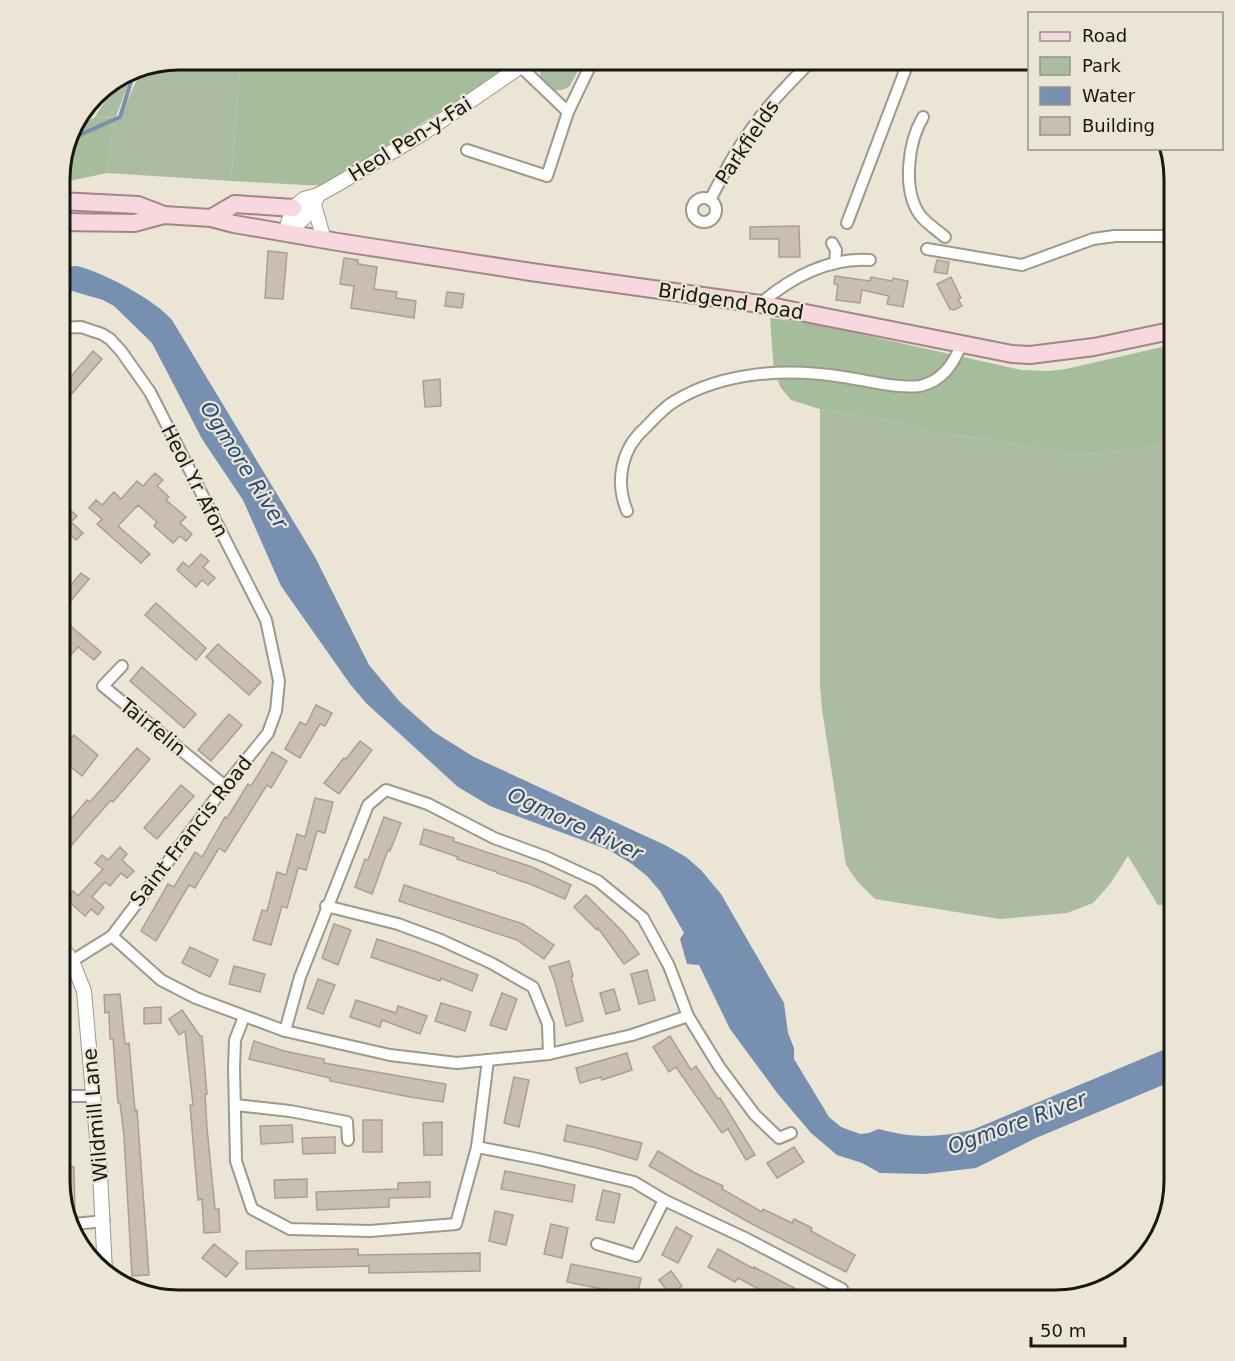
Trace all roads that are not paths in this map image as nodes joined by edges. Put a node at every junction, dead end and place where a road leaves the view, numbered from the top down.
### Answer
1 (516, 70) edge
2 (531, 70) edge
3 (588, 70) edge
4 (802, 71) edge
5 (905, 71) edge
6 (568, 112) junction
7 (923, 117) dead end
8 (467, 150) dead end
9 (316, 200) junction
10 (710, 200) dead end
11 (71, 202) edge
12 (293, 208) junction
13 (164, 215) junction
14 (211, 218) junction
15 (71, 222) edge
16 (847, 223) dead end
17 (285, 233) junction
18 (1165, 237) edge
19 (324, 240) junction
20 (832, 243) dead end
21 (927, 249) dead end
22 (942, 251) junction
23 (870, 260) dead end
24 (835, 263) junction
25 (760, 304) junction
26 (71, 327) edge
27 (1165, 332) edge
28 (962, 343) junction
29 (627, 511) dead end
30 (122, 666) dead end
31 (279, 681) joint
32 (225, 786) junction
33 (326, 906) junction
34 (112, 936) junction
35 (72, 961) joint
36 (688, 1016) junction
37 (244, 1017) junction
38 (285, 1031) junction
39 (549, 1054) junction
40 (488, 1060) junction
41 (70, 1096) edge
42 (94, 1096) junction
43 (236, 1105) junction
44 (791, 1133) dead end
45 (348, 1140) dead end
46 (477, 1148) junction
47 (664, 1200) junction
48 (104, 1221) junction
49 (79, 1223) edge
50 (597, 1244) dead end
51 (105, 1260) edge
52 (841, 1291) edge

1 - 9 street, Heol Pen-y-Fai
2 - 6 street
3 - 6 street
4 - 10 street, Parkfields
5 - 16 street
6 - 8 street
7 - 22 street
9 - 12 street, Heol Pen-y-Fai
9 - 17 street, Heol Pen-y-Fai
9 - 19 street
11 - 13 main road
12 - 14 main road
12 - 17 street
13 - 14 main road, Bridgend Road
13 - 15 main road
14 - 17 main road, Bridgend Road
17 - 19 main road, Bridgend Road
18 - 22 street
19 - 25 main road, Bridgend Road
20 - 24 street
21 - 22 street
23 - 24 street
24 - 25 street
25 - 28 main road, Bridgend Road
26 - 31 street, Heol Yr Afon
27 - 28 main road, Bridgend Road
28 - 29 street
30 - 32 street, Tairfelin
31 - 32 street, Saint Francis Road
32 - 34 street, Saint Francis Road
33 - 36 street
33 - 38 street
33 - 39 street
34 - 35 street, Saint Francis Road
34 - 37 street
35 - 42 street, Wildmill Lane
36 - 39 street
36 - 44 street
37 - 38 street
37 - 43 street
38 - 40 street
39 - 40 street
40 - 46 street
41 - 42 street
42 - 48 street, Wildmill Lane
43 - 45 street
43 - 46 street
46 - 47 street
47 - 50 street
47 - 52 street
48 - 49 street
48 - 51 street, Wildmill Lane

